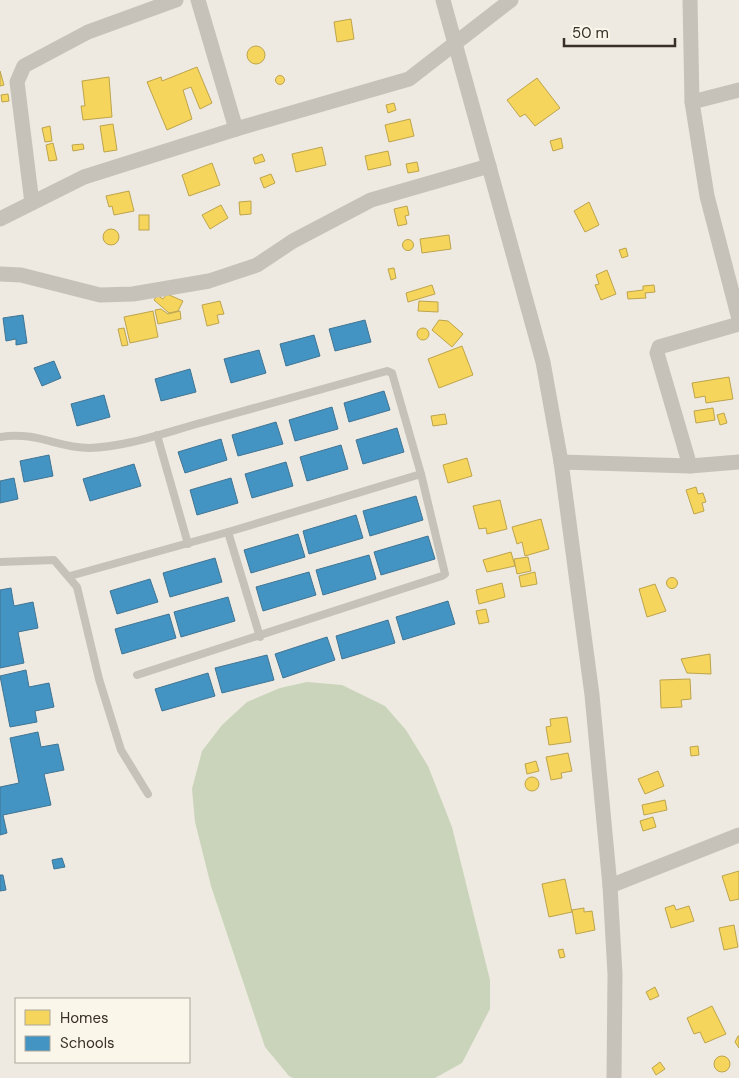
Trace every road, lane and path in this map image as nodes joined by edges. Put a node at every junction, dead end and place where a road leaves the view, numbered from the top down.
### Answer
1 (176, 0) edge
2 (198, 0) edge
3 (443, 0) edge
4 (511, 0) edge
5 (690, 0) edge
6 (455, 41) junction
7 (739, 90) edge
8 (692, 102) junction
9 (236, 129) junction
10 (489, 166) junction
11 (32, 203) junction
12 (0, 219) edge
13 (0, 274) edge
14 (739, 319) edge
15 (739, 324) edge
16 (157, 435) junction
17 (0, 437) edge
18 (561, 462) junction
19 (739, 462) edge
20 (690, 466) junction
21 (421, 474) junction
22 (228, 532) junction
23 (188, 544) junction
24 (0, 562) edge
25 (70, 576) junction
26 (260, 637) junction
27 (137, 675) dead end
28 (148, 794) dead end
29 (739, 834) edge
30 (610, 886) junction
31 (614, 1078) edge

1 - 11 street
2 - 9 street
3 - 6 street
4 - 6 street
5 - 8 street
6 - 9 street
6 - 10 street
7 - 8 street
8 - 14 street
9 - 11 street
10 - 13 street
10 - 18 street
11 - 12 street
15 - 20 street
16 - 17 lane
16 - 21 lane
16 - 23 lane
18 - 20 street
18 - 30 street
19 - 20 street
21 - 22 lane
21 - 26 lane
22 - 23 lane
22 - 26 lane
23 - 25 lane
24 - 25 lane
25 - 28 lane
26 - 27 lane
29 - 30 street
30 - 31 street

